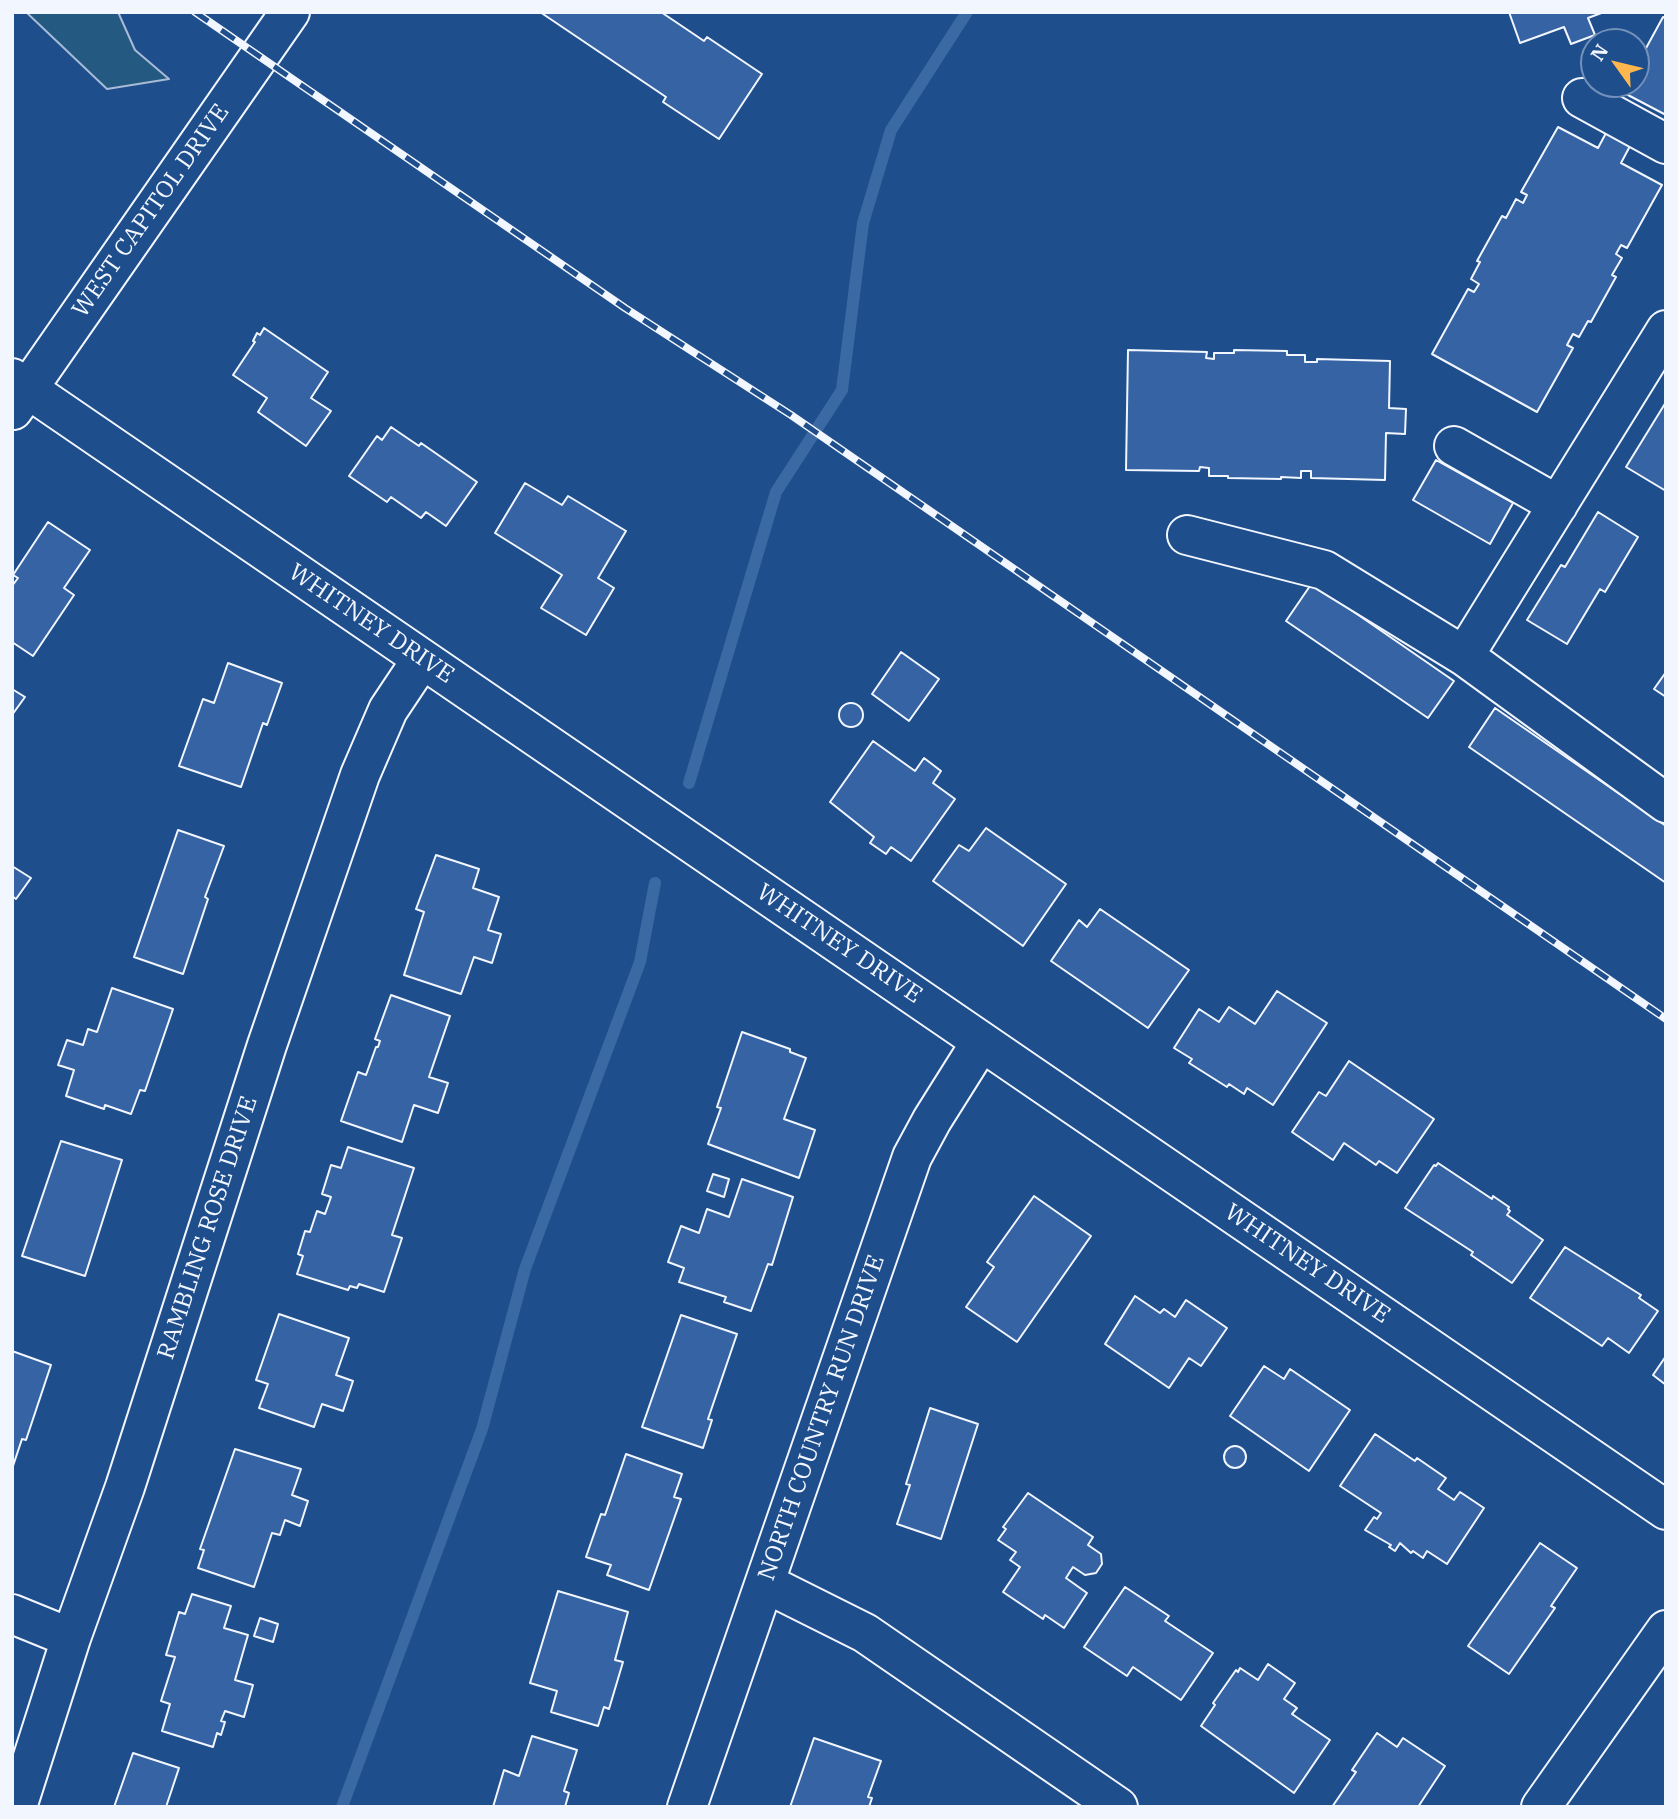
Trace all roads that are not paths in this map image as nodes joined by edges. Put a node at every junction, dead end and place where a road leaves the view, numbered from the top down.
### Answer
1 (290, 12) edge
2 (1581, 98) dead end
3 (1666, 144) edge
4 (1666, 330) edge
5 (17, 392) edge
6 (1454, 446) dead end
7 (1558, 505) junction
8 (1188, 535) dead end
9 (1464, 656) junction
10 (422, 659) junction
11 (1666, 803) edge
12 (981, 1042) junction
13 (1666, 1510) edge
14 (765, 1583) junction
15 (12, 1614) edge
16 (1666, 1630) edge
17 (71, 1638) junction
18 (17, 1807) edge
19 (687, 1807) edge
20 (1118, 1807) edge
21 (1542, 1807) edge

1 - 5 street, WEST CAPITOL DRIVE
2 - 3 street
4 - 7 street
5 - 10 street, WHITNEY DRIVE
6 - 7 street
7 - 9 street
8 - 9 street
9 - 11 street
10 - 12 street, WHITNEY DRIVE
10 - 17 street, RAMBLING ROSE DRIVE
12 - 13 street, WHITNEY DRIVE
12 - 14 street, NORTH COUNTRY RUN DRIVE
14 - 19 street, NORTH COUNTRY RUN DRIVE
14 - 20 street
15 - 17 street
16 - 21 street
17 - 18 street, RAMBLING ROSE DRIVE

